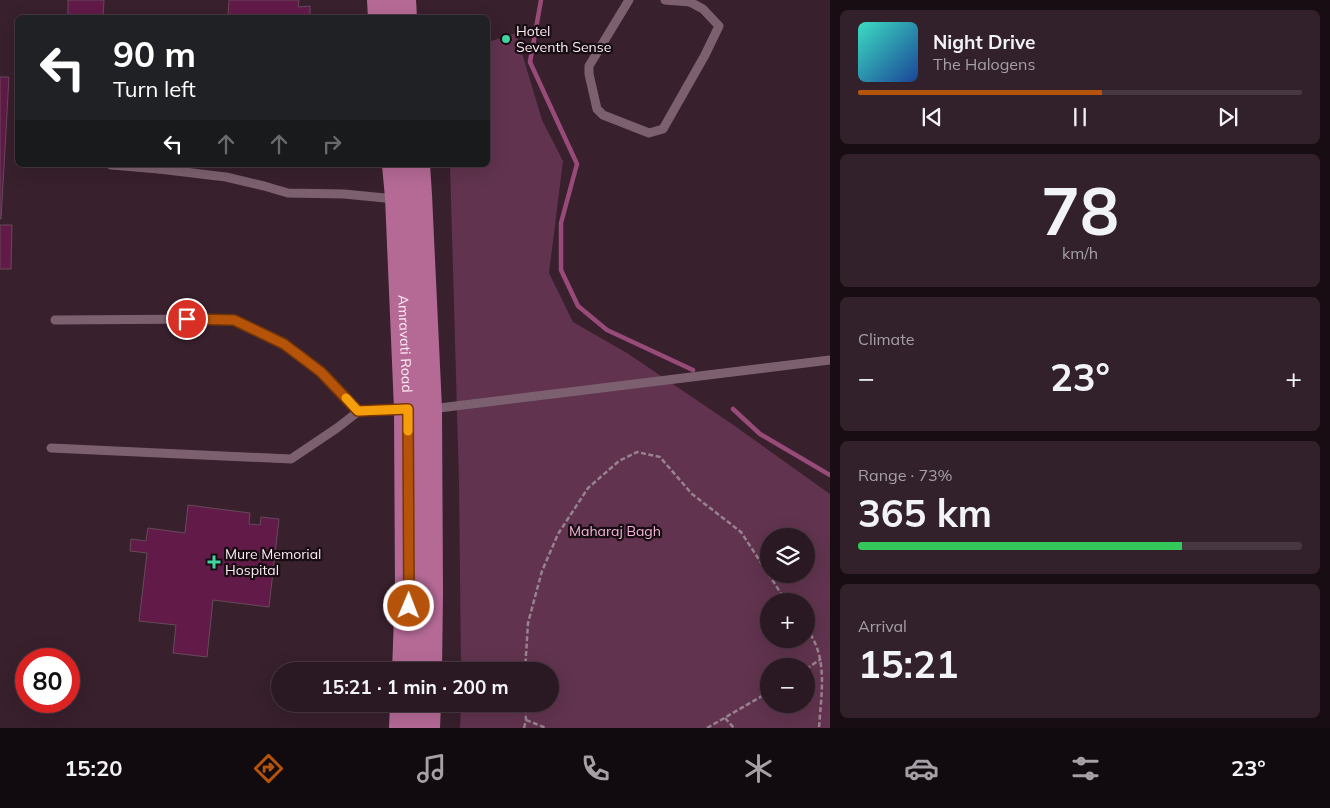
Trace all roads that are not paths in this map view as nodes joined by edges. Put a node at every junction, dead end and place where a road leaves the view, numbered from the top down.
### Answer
1 (381, 0) edge
2 (402, 0) edge
3 (629, 0) edge
4 (664, 0) edge
5 (690, 1) edge
6 (382, 15) edge
7 (403, 15) edge
8 (157, 167) edge
9 (397, 167) edge
10 (416, 167) edge
11 (409, 196) junction
12 (55, 320) dead end
13 (830, 360) edge
14 (418, 409) junction
15 (358, 411) junction
16 (51, 448) dead end
17 (406, 662) edge
18 (428, 662) edge
19 (404, 712) edge
20 (427, 712) edge
21 (403, 728) edge
22 (426, 728) edge

1 - 6 highway
2 - 7 highway
3 - 5 lane
4 - 5 lane
8 - 11 lane
9 - 11 highway, Amravati Road
10 - 11 highway, Amravati Road
11 - 14 highway, Amravati Road
12 - 15 lane
13 - 14 lane
14 - 15 lane
14 - 17 highway, Amravati Road
14 - 18 highway, Amravati Road
15 - 16 lane
19 - 21 highway
20 - 22 highway

